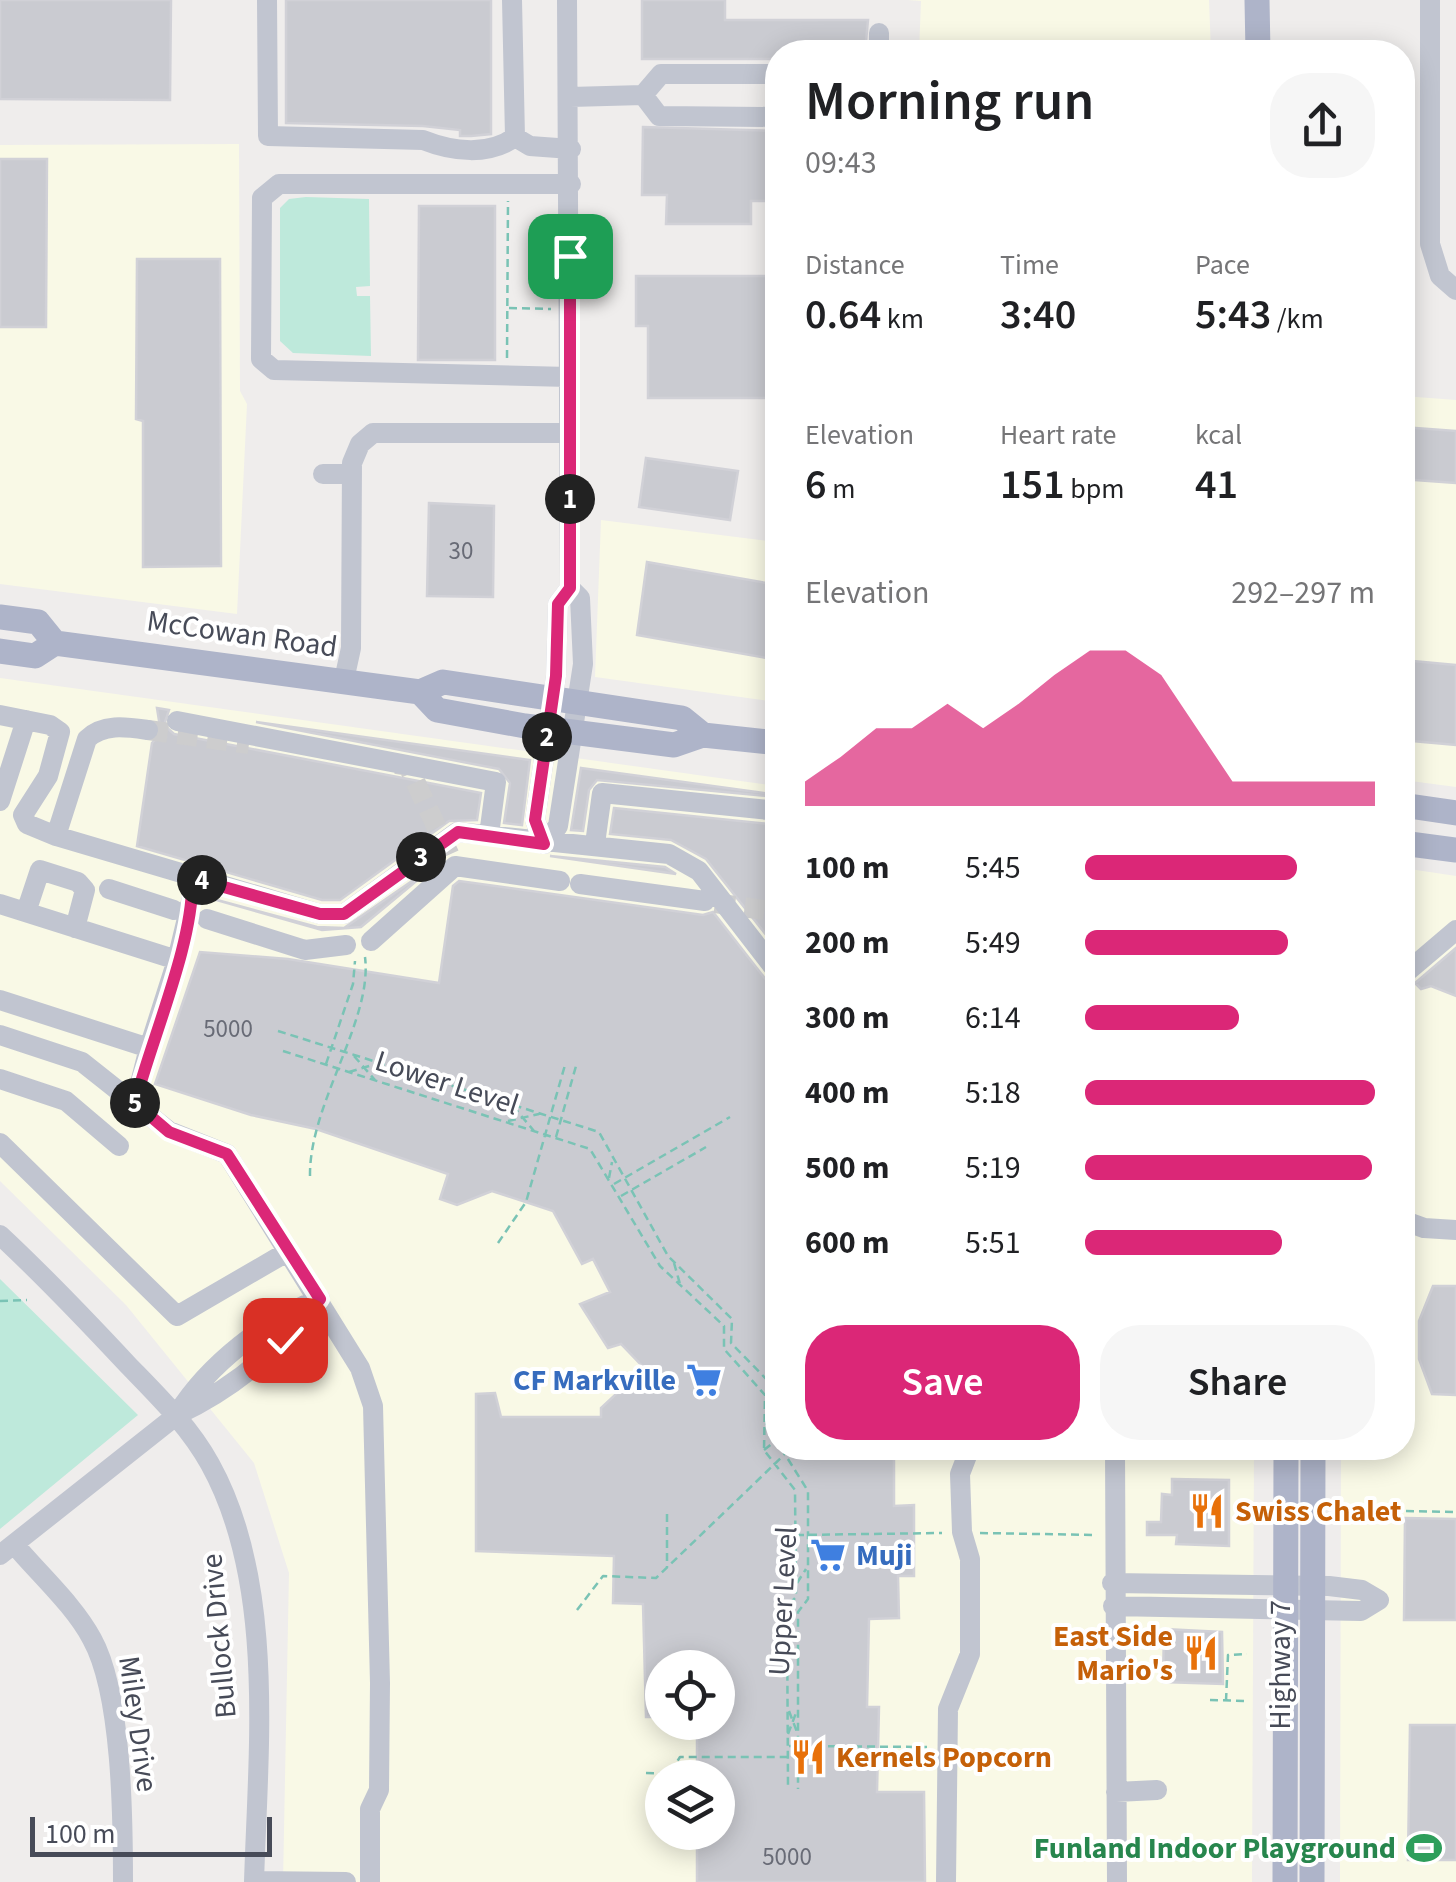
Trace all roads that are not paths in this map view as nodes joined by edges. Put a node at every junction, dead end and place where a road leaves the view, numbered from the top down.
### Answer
1 (266, 0) edge
2 (512, 0) edge
3 (568, 0) edge
4 (1256, 0) edge
5 (1430, 0) edge
6 (1258, 40) edge
7 (765, 74) edge
8 (570, 96) junction
9 (644, 96) junction
10 (765, 117) edge
11 (515, 137) junction
12 (572, 148) junction
13 (571, 184) junction
14 (1456, 290) edge
15 (569, 376) junction
16 (569, 433) junction
17 (323, 474) dead end
18 (352, 474) junction
19 (0, 617) edge
20 (55, 642) junction
21 (0, 651) edge
22 (344, 680) junction
23 (420, 692) junction
24 (565, 701) junction
25 (0, 715) edge
26 (26, 720) junction
27 (177, 721) dead end
28 (548, 729) junction
29 (148, 730) tunnel mouth
30 (574, 732) junction
31 (702, 735) junction
32 (765, 742) edge
33 (0, 801) edge
34 (1415, 807) edge
35 (765, 810) edge
36 (1456, 814) edge
37 (56, 836) junction
38 (490, 836) junction
39 (544, 844) junction
40 (595, 844) junction
41 (1415, 845) edge
42 (1456, 850) edge
43 (192, 878) junction
44 (110, 889) dead end
45 (705, 902) tunnel mouth
46 (0, 904) edge
47 (26, 912) junction
48 (180, 916) junction
49 (206, 918) dead end
50 (74, 928) junction
51 (1456, 930) edge
52 (765, 957) edge
53 (178, 960) junction
54 (1415, 965) edge
55 (0, 1000) edge
56 (0, 1036) edge
57 (149, 1048) junction
58 (0, 1078) edge
59 (135, 1103) junction
60 (0, 1143) edge
61 (118, 1146) dead end
62 (1415, 1225) edge
63 (1424, 1228) junction
64 (1415, 1230) edge
65 (1456, 1230) edge
66 (0, 1235) edge
67 (287, 1252) junction
68 (320, 1299) junction
69 (177, 1415) junction
70 (965, 1460) edge
71 (1114, 1460) edge
72 (1287, 1460) edge
73 (1312, 1460) edge
74 (7, 1549) edge
75 (1112, 1583) junction
76 (1300, 1597) junction
77 (1113, 1606) junction
78 (1157, 1790) dead end
79 (1116, 1792) junction
80 (254, 1881) edge
81 (123, 1882) edge
82 (346, 1882) edge
83 (370, 1882) edge
84 (946, 1882) edge
85 (1117, 1882) edge
86 (1285, 1882) edge
87 (1312, 1882) edge

1 - 11 street
2 - 11 street
3 - 8 street
4 - 6 main road
5 - 14 street
7 - 9 street
8 - 9 street
8 - 12 street
9 - 10 street
11 - 12 street
12 - 13 street
13 - 15 street
13 - 15 street
15 - 16 street
16 - 18 street
16 - 24 street
17 - 18 street
18 - 22 street
19 - 20 main road, McCowan Road
20 - 21 main road, McCowan Road
20 - 22 main road, McCowan Road
22 - 23 main road, McCowan Road
23 - 24 main road, McCowan Road
23 - 28 main road, McCowan Road
24 - 28 street
24 - 30 street
24 - 31 main road, McCowan Road
25 - 26 street
26 - 33 street
26 - 37 street
27 - 38 street
28 - 30 main road, McCowan Road
28 - 39 street
29 - 37 street
30 - 31 main road, McCowan Road
30 - 39 street
31 - 32 main road, McCowan Road
34 - 36 main road
35 - 40 street
37 - 43 street
38 - 39 street
38 - 43 street
39 - 40 street
40 - 52 street
41 - 42 main road
43 - 48 street
44 - 48 street
45 - 49 street
46 - 47 street
47 - 50 street
47 - 50 street
48 - 53 street
50 - 53 street
51 - 54 street
53 - 57 street
55 - 57 street
56 - 59 street
57 - 59 street
58 - 61 street
59 - 67 street
60 - 67 street
62 - 63 street
63 - 64 street
63 - 65 street
66 - 69 street, Bullock Drive
67 - 68 street
68 - 69 street
68 - 83 street
69 - 74 street
69 - 80 street, Bullock Drive
70 - 84 street
71 - 75 street
72 - 76 main road, Highway 7
73 - 76 main road, Highway 7
74 - 81 street, Miley Drive
75 - 76 street
75 - 77 street
76 - 77 street
76 - 86 main road, Highway 7
76 - 87 main road, Highway 7
77 - 79 street
78 - 79 street
79 - 85 street
80 - 82 street

